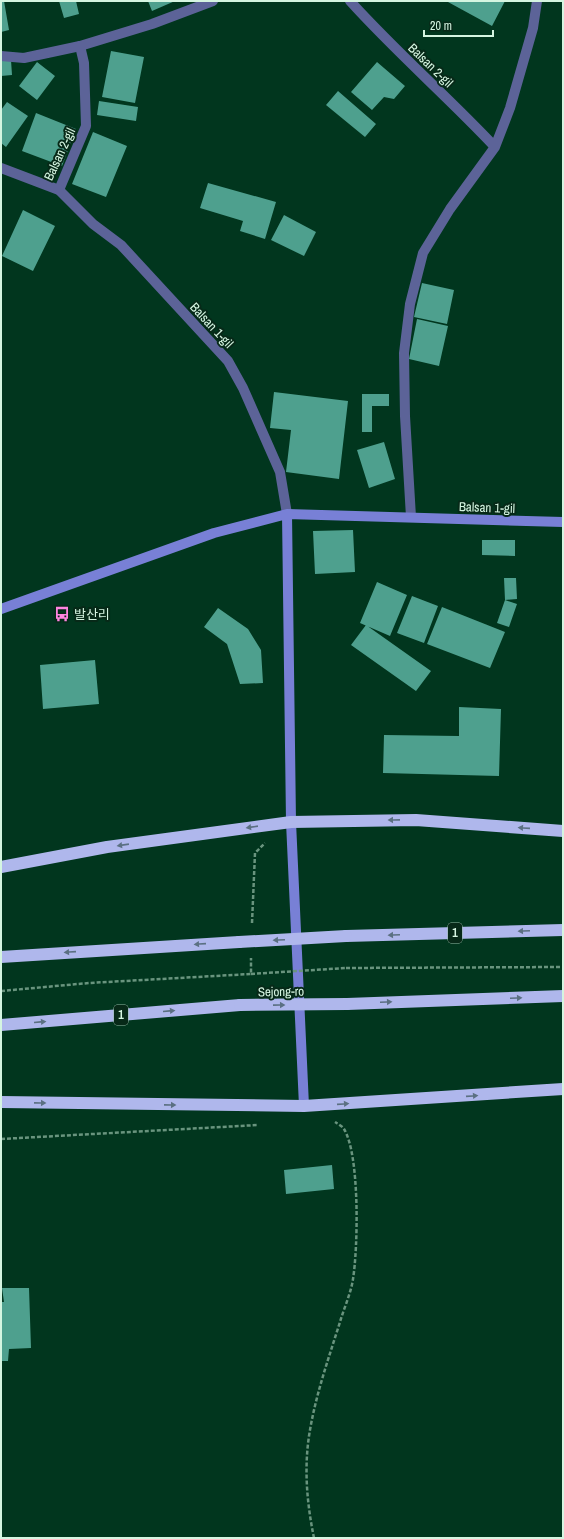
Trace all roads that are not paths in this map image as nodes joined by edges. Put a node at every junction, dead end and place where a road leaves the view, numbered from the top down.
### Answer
1 (213, 1) edge
2 (350, 1) edge
3 (537, 1) edge
4 (80, 46) junction
5 (1, 56) edge
6 (495, 147) junction
7 (1, 168) edge
8 (59, 190) junction
9 (287, 514) junction
10 (411, 517) junction
11 (563, 522) edge
12 (1, 609) edge
13 (291, 822) junction
14 (563, 831) edge
15 (1, 867) edge
16 (563, 930) edge
17 (1, 957) edge
18 (563, 996) edge
19 (1, 1025) edge
20 (563, 1089) edge
21 (1, 1102) edge
22 (304, 1106) junction

1 - 4 street
2 - 6 street, Balsan 2-gil
3 - 6 street
4 - 5 street
4 - 8 street, Balsan 2-gil
6 - 10 street
7 - 8 street, Balsan 2-gil
8 - 9 street, Balsan 1-gil
9 - 10 street, Balsan 1-gil
9 - 12 street, Balsan 1-gil
9 - 13 street
10 - 11 street, Balsan 1-gil
14 -> 13 highway
13 -> 15 highway
13 - 22 street
16 -> 17 highway, 1, bridge
19 -> 18 highway, Sejong-ro / 1, bridge
22 -> 20 highway
21 -> 22 highway

